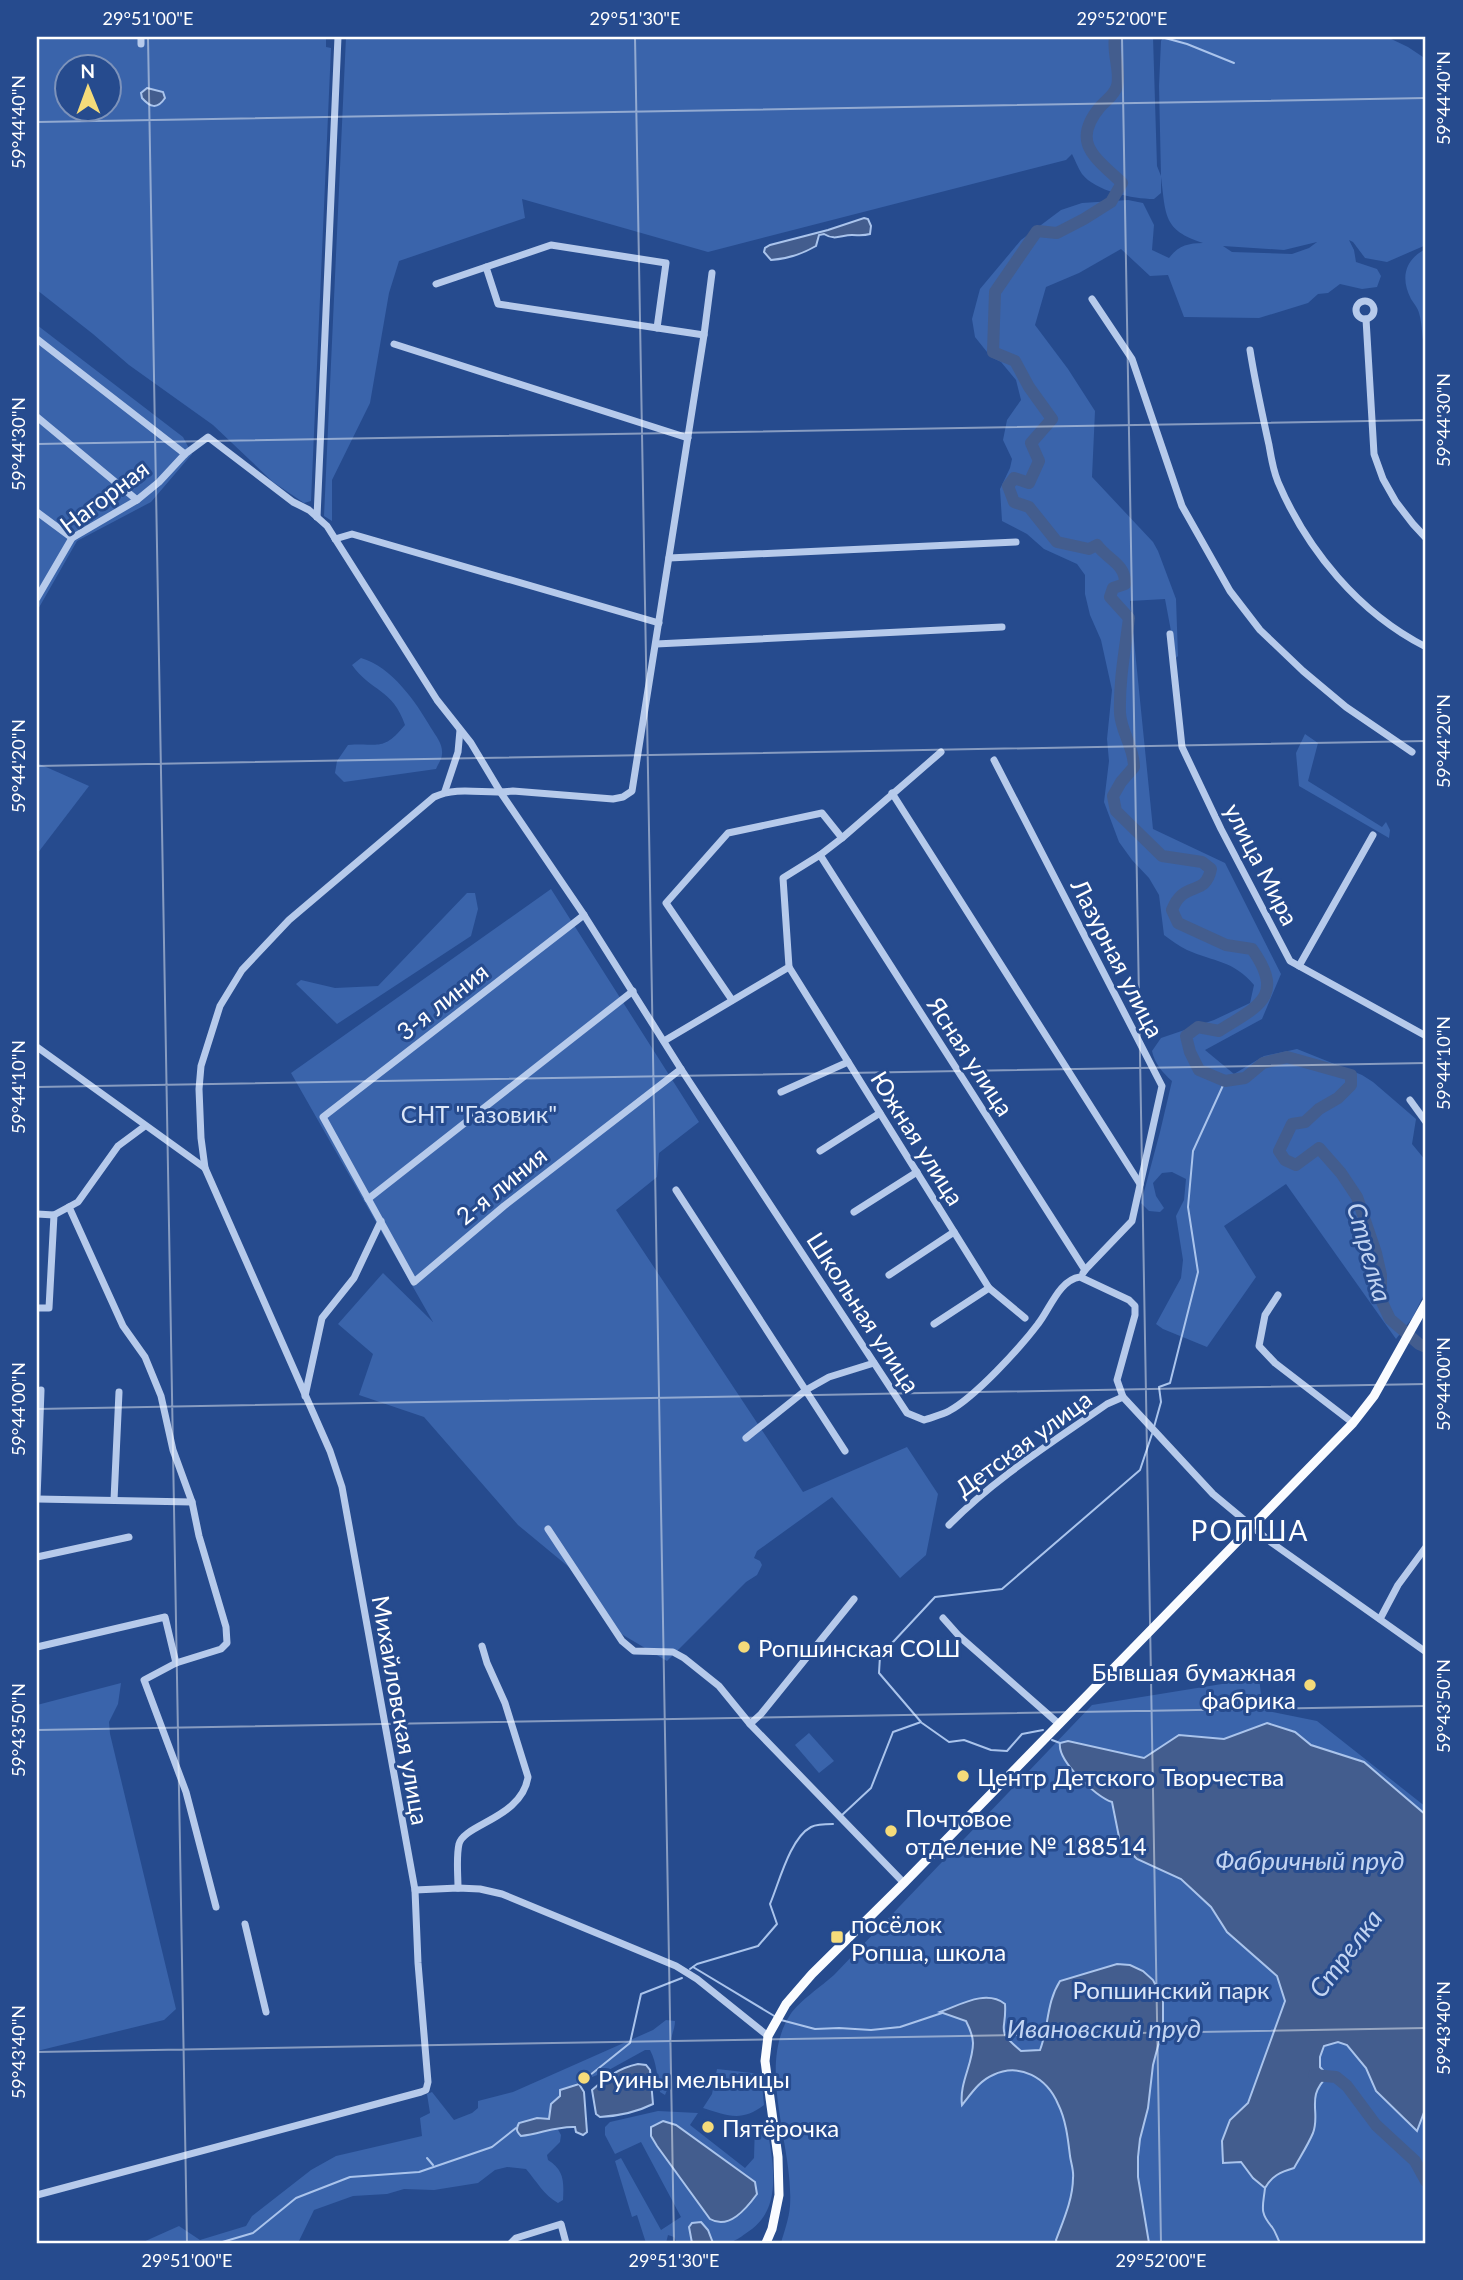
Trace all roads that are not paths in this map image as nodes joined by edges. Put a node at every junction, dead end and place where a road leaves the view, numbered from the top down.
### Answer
1 (338, 37) edge
2 (486, 267) junction
3 (712, 273) dead end
4 (436, 284) dead end
5 (1092, 299) dead end
6 (1366, 319) dead end
7 (657, 328) junction
8 (704, 335) junction
9 (37, 339) edge
10 (394, 344) dead end
11 (1250, 349) dead end
12 (37, 416) edge
13 (208, 437) joint
14 (688, 438) junction
15 (184, 454) junction
16 (137, 500) junction
17 (37, 512) edge
18 (317, 517) junction
19 (72, 538) junction
20 (1426, 538) edge
21 (335, 539) junction
22 (1016, 542) dead end
23 (669, 558) junction
24 (37, 598) edge
25 (659, 624) junction
26 (1002, 627) dead end
27 (1170, 634) dead end
28 (656, 644) junction
29 (1426, 647) edge
30 (460, 730) junction
31 (941, 752) dead end
32 (1412, 752) dead end
33 (994, 760) dead end
34 (445, 791) junction
35 (501, 793) junction
36 (892, 793) junction
37 (1373, 835) dead end
38 (842, 838) junction
39 (820, 855) junction
40 (584, 915) junction
41 (1299, 966) junction
42 (789, 967) junction
43 (633, 991) junction
44 (732, 1000) junction
45 (1426, 1036) edge
46 (664, 1041) junction
47 (37, 1047) edge
48 (848, 1062) junction
49 (681, 1069) junction
50 (781, 1092) dead end
51 (1410, 1100) dead end
52 (880, 1113) junction
53 (1426, 1122) edge
54 (145, 1126) junction
55 (820, 1151) dead end
56 (205, 1168) junction
57 (917, 1172) junction
58 (1140, 1183) junction
59 (676, 1190) dead end
60 (368, 1199) junction
61 (69, 1207) junction
62 (854, 1213) dead end
63 (37, 1214) edge
64 (54, 1214) junction
65 (381, 1221) junction
66 (954, 1232) junction
67 (1082, 1273) junction
68 (888, 1275) dead end
69 (989, 1288) junction
70 (1278, 1295) dead end
71 (1426, 1303) edge
72 (37, 1308) edge
73 (1025, 1318) dead end
74 (934, 1324) dead end
75 (874, 1363) junction
76 (41, 1390) dead end
77 (806, 1390) junction
78 (119, 1392) dead end
79 (305, 1396) junction
80 (1124, 1397) junction
81 (1353, 1423) junction
82 (746, 1438) dead end
83 (845, 1451) dead end
84 (37, 1499) edge
85 (114, 1500) junction
86 (192, 1502) junction
87 (949, 1525) dead end
88 (1253, 1526) junction
89 (548, 1529) dead end
90 (129, 1537) dead end
91 (1426, 1547) edge
92 (37, 1558) edge
93 (854, 1599) dead end
94 (943, 1618) dead end
95 (1380, 1619) junction
96 (482, 1646) dead end
97 (37, 1647) edge
98 (1426, 1652) edge
99 (176, 1663) junction
100 (750, 1724) junction
101 (1059, 1724) junction
102 (904, 1883) junction
103 (458, 1888) junction
104 (415, 1890) junction
105 (216, 1907) dead end
106 (245, 1924) dead end
107 (266, 2012) dead end
108 (768, 2036) junction
109 (37, 2195) edge
110 (511, 2243) edge
111 (566, 2243) edge
112 (766, 2243) edge

1 - 18 street
2 - 4 street
2 - 7 street
2 - 7 street
3 - 8 street
5 - 32 street
6 - 20 street
7 - 8 street
8 - 14 street
9 - 15 street
10 - 14 street
11 - 29 street
12 - 16 street
13 - 15 street, Нагорная
13 - 18 street, Школьная улица
14 - 23 street
15 - 16 street, Нагорная
16 - 19 street, Нагорная
17 - 19 street
18 - 21 street, Школьная улица
19 - 24 street, Нагорная
21 - 25 street
21 - 30 street, Школьная улица
22 - 23 street
23 - 25 street
25 - 28 street
26 - 28 street
27 - 41 street, улица Мира
28 - 35 street
30 - 34 street
30 - 35 street, Школьная улица
31 - 36 street
33 - 58 street, Лазурная улица
34 - 35 street
34 - 56 street
35 - 40 street, Школьная улица
36 - 38 street
36 - 58 street
37 - 41 street
38 - 39 street
38 - 44 street
39 - 42 street
39 - 67 street, Ясная улица
40 - 43 street, Школьная улица
40 - 60 street, 3-я линия
41 - 45 street, улица Мира
42 - 44 street
42 - 48 street, Южная улица
43 - 46 street, Школьная улица
43 - 60 street
44 - 46 street
46 - 49 street, Школьная улица
47 - 54 street
48 - 50 street
48 - 52 street, Южная улица
49 - 65 street, 2-я линия
49 - 75 street, Школьная улица
51 - 53 street
52 - 55 street
52 - 57 street, Южная улица
54 - 56 street
54 - 61 street
56 - 79 street, Михайловская улица
57 - 62 street
57 - 66 street, Южная улица
58 - 67 street, Лазурная улица
59 - 77 street
60 - 65 street
61 - 64 street
61 - 86 street
63 - 64 street
64 - 72 street
65 - 79 street
66 - 68 street
66 - 69 street, Южная улица
67 - 75 street, Школьная улица
67 - 80 street
69 - 73 street, Южная улица
69 - 74 street
70 - 81 street
71 - 81 main road
75 - 77 street
76 - 84 street
77 - 82 street
77 - 83 street
78 - 85 street
79 - 104 street, Михайловская улица
80 - 87 street, Детская улица
80 - 88 street
81 - 88 main road
84 - 85 street
85 - 86 street
86 - 99 street
88 - 95 street
88 - 101 main road
89 - 100 street
90 - 92 street
91 - 95 street
93 - 100 street
94 - 101 street
95 - 98 street
96 - 103 street
97 - 99 street
99 - 105 street
100 - 102 street
101 - 102 main road
102 - 108 main road
103 - 104 street
103 - 108 street
104 - 109 street, Михайловская улица
106 - 107 street
108 - 112 main road
110 - 111 street

